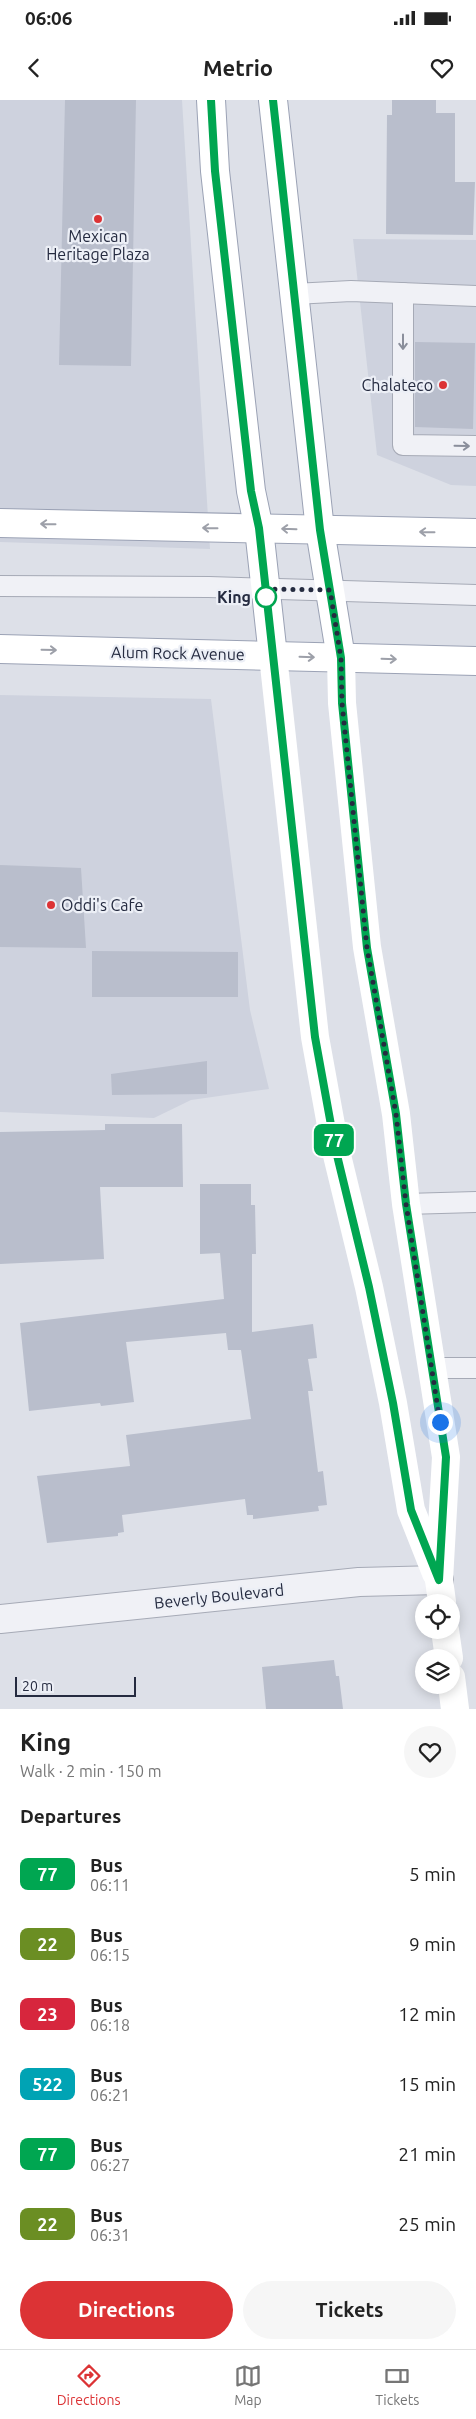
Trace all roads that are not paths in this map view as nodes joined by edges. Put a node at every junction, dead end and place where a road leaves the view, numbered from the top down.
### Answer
1 (211, 100) edge
2 (273, 100) edge
3 (403, 293) junction
4 (294, 294) junction
5 (476, 296) edge
6 (476, 446) edge
7 (0, 523) edge
8 (259, 528) junction
9 (320, 530) junction
10 (476, 533) edge
11 (0, 586) edge
12 (265, 589) junction
13 (330, 590) junction
14 (476, 595) edge
15 (0, 649) edge
16 (273, 656) junction
17 (341, 658) junction
18 (476, 661) edge
19 (476, 1202) edge
20 (406, 1204) junction
21 (433, 1368) junction
22 (476, 1368) edge
23 (440, 1591) edge
24 (0, 1619) edge
25 (453, 1694) edge
26 (455, 1709) edge

1 - 8 main road
2 - 4 main road
3 - 4 lane
3 - 5 lane
3 -> 6 lane
4 - 9 main road
8 -> 7 main road
9 -> 8 main road
8 - 12 main road
10 -> 9 main road
9 - 13 main road
11 - 12 lane
12 - 13 lane
12 - 16 main road
13 - 14 lane
13 - 17 main road
15 -> 16 main road, Alum Rock Avenue
16 -> 17 main road, Alum Rock Avenue
16 - 23 main road
17 -> 18 main road, Alum Rock Avenue
17 - 20 main road
19 - 20 lane
20 - 21 main road
21 - 22 lane
21 - 23 main road
23 - 24 street, Beverly Boulevard
25 - 26 main road

